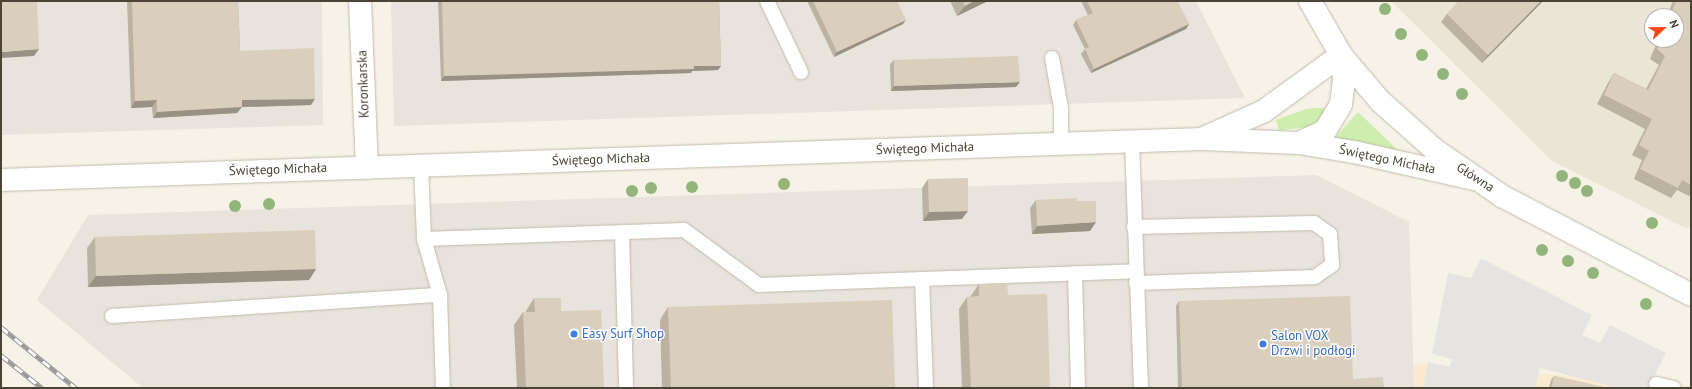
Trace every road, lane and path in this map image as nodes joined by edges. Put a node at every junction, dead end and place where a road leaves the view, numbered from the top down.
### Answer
1 (360, 1) edge
2 (767, 1) edge
3 (1310, 1) edge
4 (1341, 55) junction
5 (1052, 58) dead end
6 (801, 72) dead end
7 (1202, 139) junction
8 (1132, 142) junction
9 (1299, 143) junction
10 (1061, 144) junction
11 (422, 166) junction
12 (367, 168) junction
13 (1474, 179) junction
14 (1, 180) edge
15 (1134, 227) junction
16 (622, 232) junction
17 (424, 239) junction
18 (1075, 273) junction
19 (1135, 277) junction
20 (922, 278) junction
21 (1691, 295) edge
22 (440, 296) junction
23 (112, 316) dead end
24 (1656, 384) dead end
25 (443, 388) edge
26 (626, 388) edge
27 (926, 388) edge
28 (1078, 388) edge
29 (1141, 388) edge
30 (1674, 388) edge

1 - 12 street, Koronkarska
2 - 6 lane
3 - 4 street, Główna
4 - 7 street, Świętego Michała
4 - 9 street, Świętego Michała
4 - 13 street, Główna
5 - 10 lane
7 - 8 street, Świętego Michała
7 - 9 street, Świętego Michała
8 - 10 street, Świętego Michała
8 - 15 lane
9 - 13 street, Świętego Michała
10 - 11 street, Świętego Michała
11 - 12 street, Świętego Michała
11 - 17 lane
12 - 14 street, Świętego Michała
13 - 21 street, Główna
15 - 19 lane
15 - 19 lane
16 - 17 lane
16 - 20 lane
16 - 26 lane
17 - 22 lane
18 - 19 lane
18 - 20 lane
18 - 28 lane
19 - 29 lane
20 - 27 lane
22 - 23 lane
22 - 25 lane
24 - 30 lane

